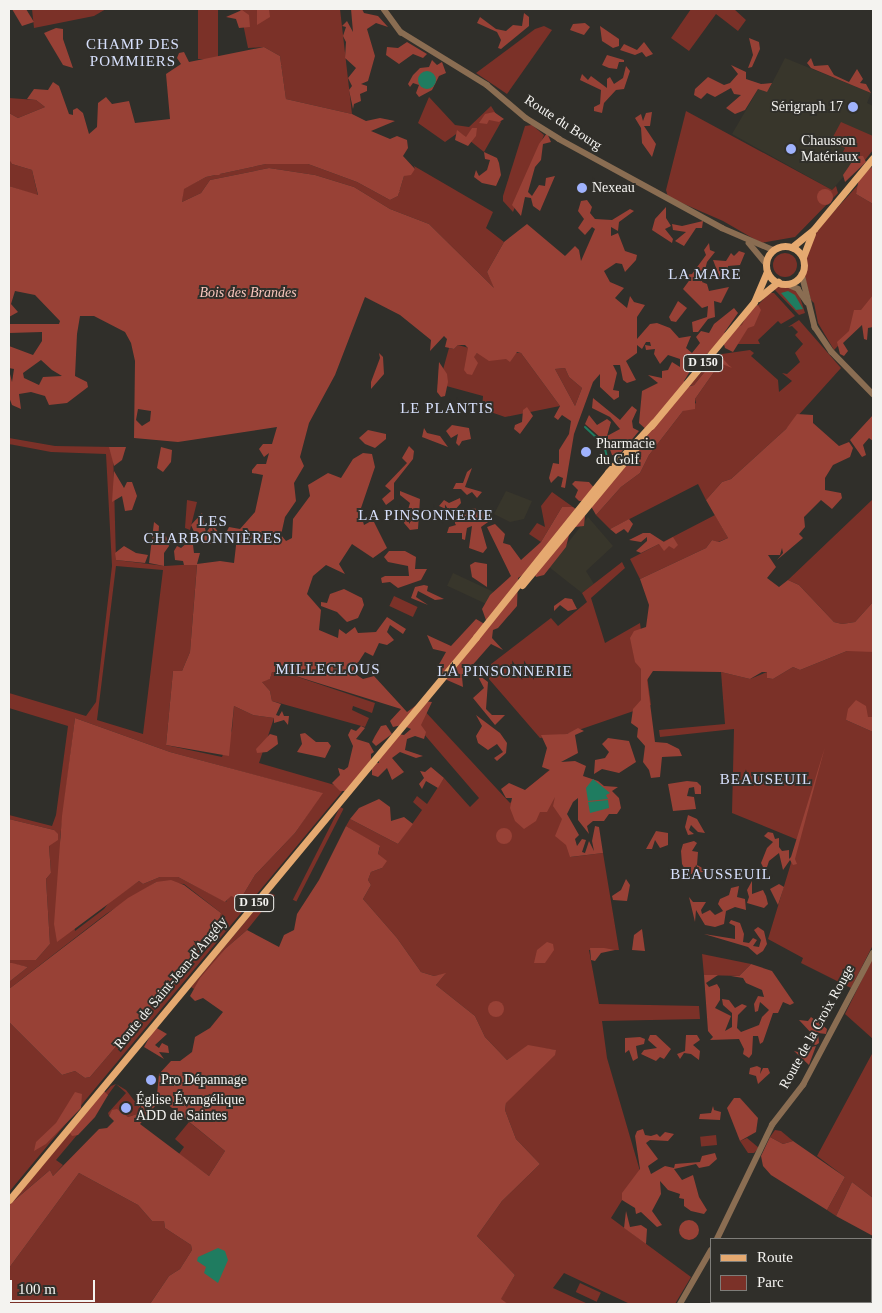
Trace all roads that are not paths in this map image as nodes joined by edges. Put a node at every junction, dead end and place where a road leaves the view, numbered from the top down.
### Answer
1 (384, 9) edge
2 (873, 158) edge
3 (814, 229) junction
4 (743, 238) junction
5 (792, 247) junction
6 (773, 250) junction
7 (802, 257) junction
8 (766, 263) junction
9 (767, 272) junction
10 (802, 274) junction
11 (778, 282) junction
12 (787, 284) junction
13 (754, 302) junction
14 (808, 304) junction
15 (873, 394) edge
16 (873, 953) edge
17 (9, 1200) edge
18 (717, 1238) edge
19 (710, 1252) edge
20 (680, 1304) edge

1 - 4 street, Route du Bourg
2 - 3 main road
3 - 5 main road
3 - 7 main road
4 - 6 street, Route du Bourg
4 - 8 street, Route du Bourg
5 - 6 main road
5 - 7 main road
6 - 8 main road
7 - 10 main road
8 - 9 main road
9 - 11 main road
9 - 13 main road, Route de Saint-Jean-d'Angély / D 150
10 - 12 main road
10 - 14 street
11 - 12 main road
11 - 13 main road, Route de Saint-Jean-d'Angély / D 150
12 - 14 street
13 - 17 main road, Route de Saint-Jean-d'Angély / D 150
14 - 15 street
16 - 18 street, Route de la Croix Rouge
19 - 20 street

